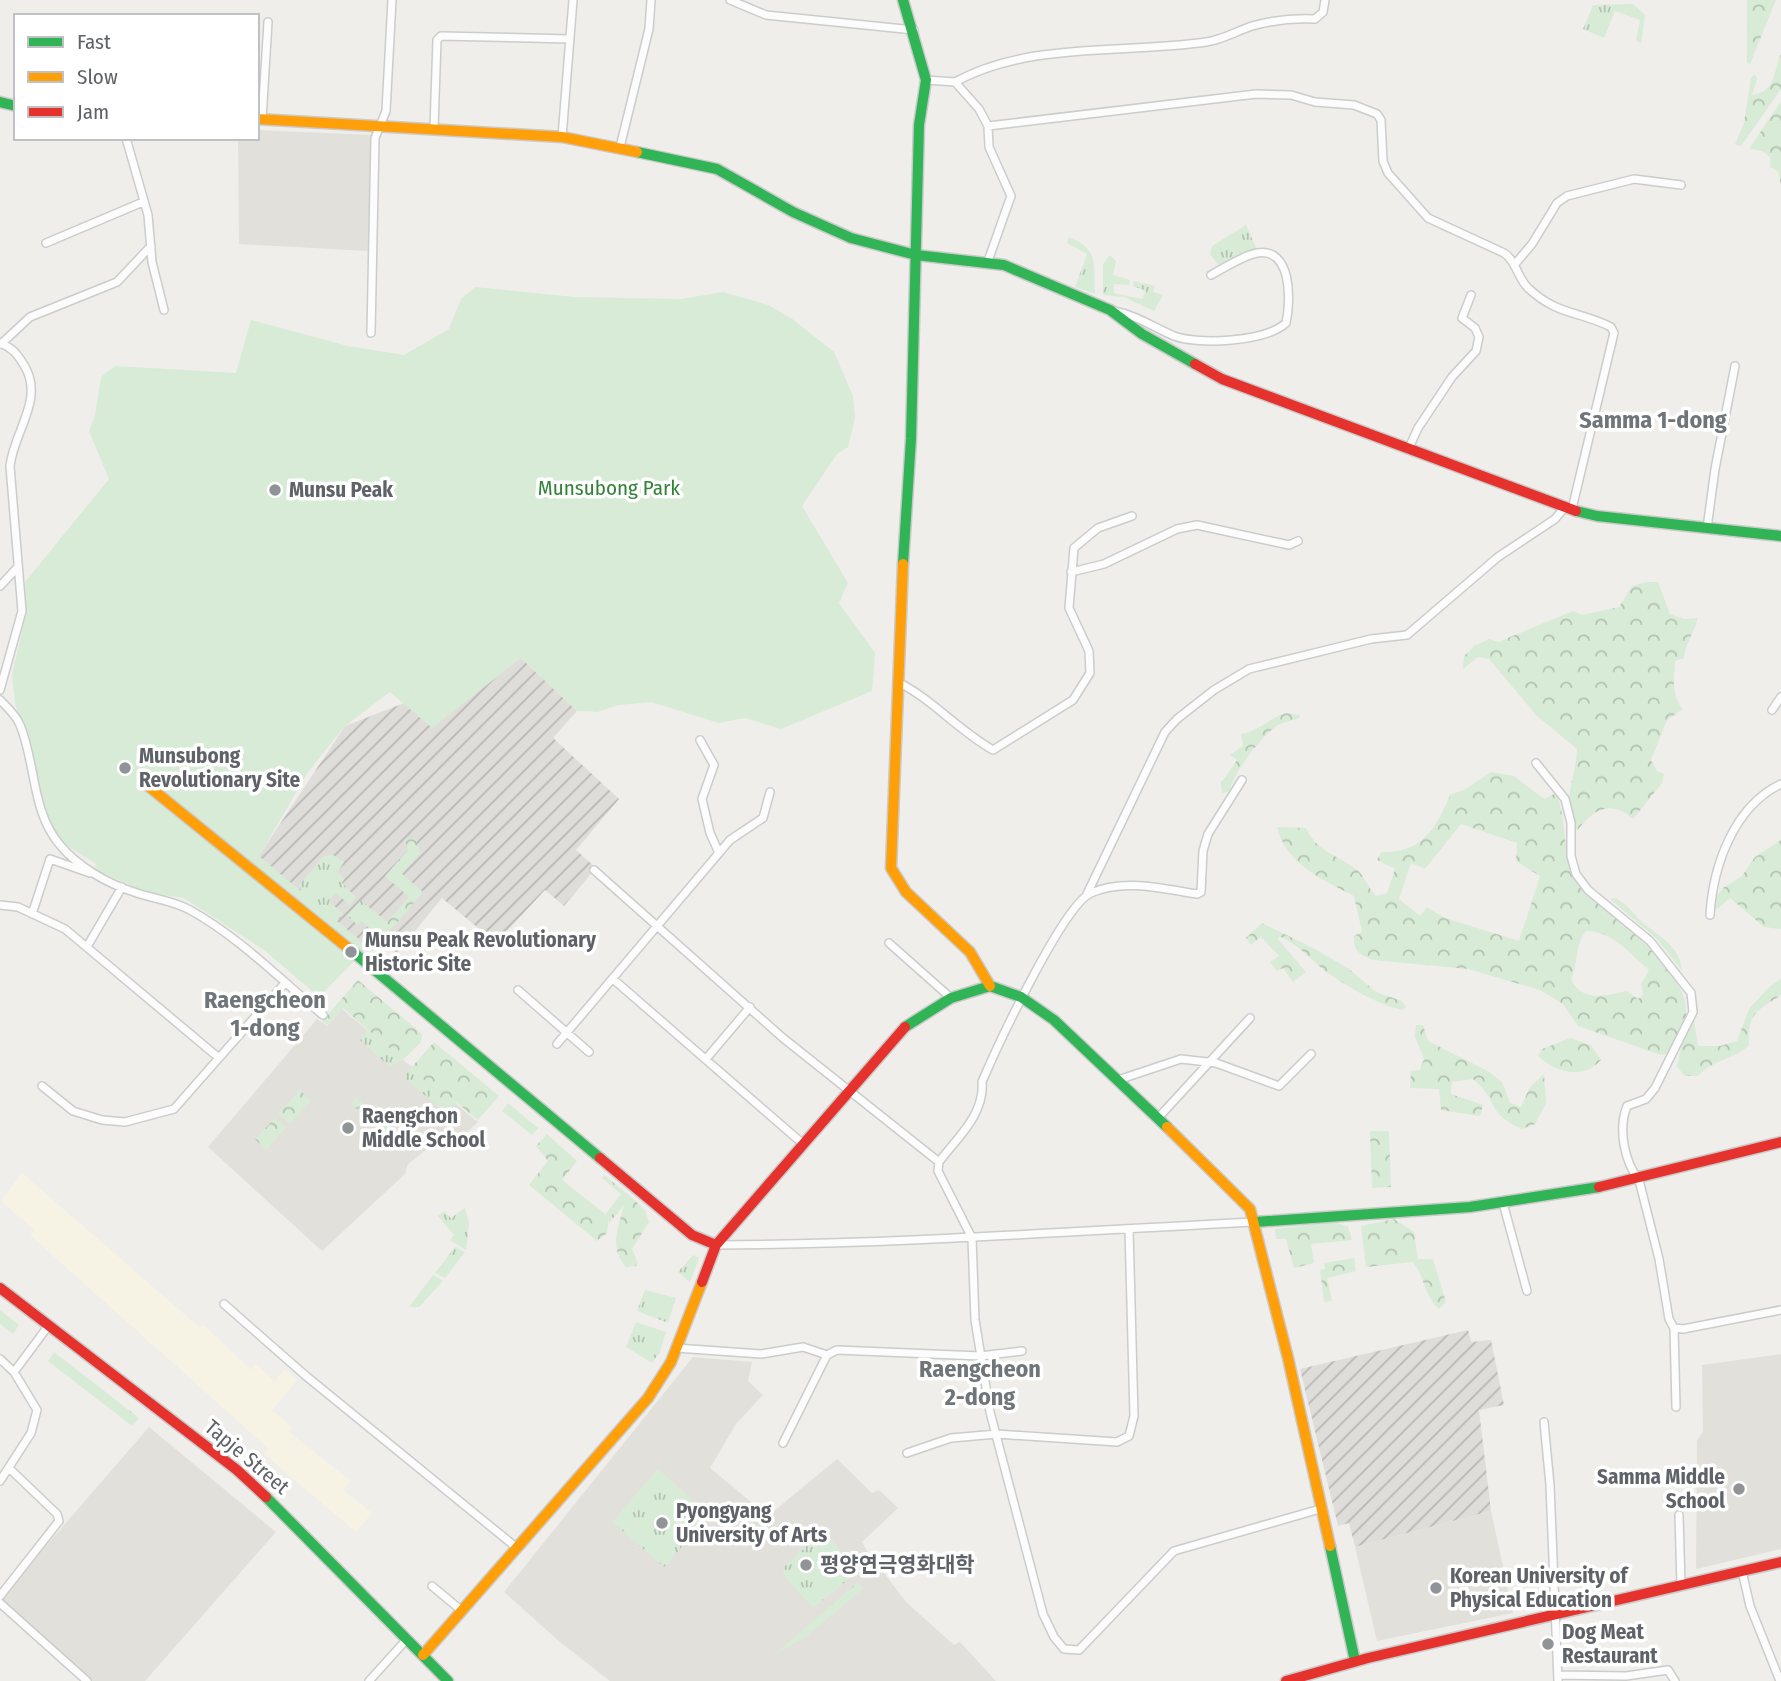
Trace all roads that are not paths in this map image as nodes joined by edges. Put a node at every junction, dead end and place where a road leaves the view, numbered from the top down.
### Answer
1 (393, 0) edge
2 (573, 0) edge
3 (652, 0) edge
4 (730, 0) edge
5 (903, 0) edge
6 (1325, 0) edge
7 (268, 22) dead end
8 (914, 30) junction
9 (570, 40) junction
10 (926, 80) junction
11 (955, 82) junction
12 (259, 119) edge
13 (383, 125) junction
14 (988, 126) junction
15 (435, 128) junction
16 (562, 137) junction
17 (127, 140) edge
18 (620, 147) junction
19 (1681, 185) dead end
20 (143, 202) junction
21 (46, 243) dead end
22 (151, 246) junction
23 (916, 255) junction
24 (988, 261) junction
25 (1515, 264) junction
26 (1211, 275) dead end
27 (1471, 295) dead end
28 (164, 310) dead end
29 (1110, 310) junction
30 (371, 333) dead end
31 (1, 344) edge
32 (1735, 366) dead end
33 (1408, 450) junction
34 (1568, 509) junction
35 (1132, 516) dead end
36 (1707, 528) junction
37 (1781, 536) edge
38 (1298, 541) dead end
39 (17, 568) junction
40 (1071, 572) junction
41 (0, 586) edge
42 (898, 682) junction
43 (0, 690) edge
44 (1781, 697) edge
45 (0, 700) edge
46 (1772, 710) dead end
47 (700, 740) dead end
48 (1536, 763) dead end
49 (1242, 780) dead end
50 (1781, 784) edge
51 (147, 785) dead end
52 (770, 792) dead end
53 (719, 853) junction
54 (594, 870) dead end
55 (91, 873) junction
56 (122, 887) junction
57 (1087, 894) junction
58 (0, 905) edge
59 (32, 914) junction
60 (1710, 915) dead end
61 (657, 926) junction
62 (889, 943) dead end
63 (88, 945) junction
64 (613, 979) junction
65 (285, 984) junction
66 (990, 986) junction
67 (519, 990) dead end
68 (1021, 997) junction
69 (951, 998) junction
70 (750, 1007) junction
71 (323, 1015) dead end
72 (1250, 1018) dead end
73 (567, 1032) junction
74 (557, 1044) dead end
75 (589, 1052) dead end
76 (1311, 1054) dead end
77 (219, 1058) junction
78 (706, 1059) junction
79 (1210, 1062) junction
80 (1118, 1080) junction
81 (42, 1086) dead end
82 (848, 1090) junction
83 (1158, 1118) junction
84 (1781, 1142) edge
85 (802, 1143) junction
86 (939, 1162) junction
87 (1639, 1180) junction
88 (1503, 1203) junction
89 (1255, 1222) junction
90 (1129, 1229) junction
91 (972, 1238) junction
92 (716, 1244) junction
93 (0, 1288) edge
94 (1527, 1291) dead end
95 (224, 1304) dead end
96 (1781, 1310) edge
97 (49, 1325) junction
98 (1674, 1328) junction
99 (676, 1348) junction
100 (1022, 1352) dead end
101 (827, 1355) junction
102 (980, 1356) junction
103 (0, 1359) edge
104 (14, 1373) junction
105 (1676, 1407) dead end
106 (1544, 1422) dead end
107 (997, 1434) junction
108 (783, 1443) dead end
109 (906, 1453) dead end
110 (10, 1469) junction
111 (0, 1481) edge
112 (1320, 1509) junction
113 (1679, 1515) dead end
114 (517, 1548) junction
115 (1781, 1562) edge
116 (1742, 1571) junction
117 (1682, 1585) junction
118 (432, 1587) dead end
119 (0, 1597) edge
120 (0, 1603) edge
121 (462, 1611) junction
122 (1556, 1616) junction
123 (407, 1639) junction
124 (423, 1655) junction
125 (1355, 1661) junction
126 (1558, 1678) edge
127 (88, 1681) edge
128 (369, 1681) edge
129 (448, 1681) edge
130 (1286, 1681) edge
131 (1675, 1681) edge
132 (1780, 1681) edge

1 - 13 street
2 - 9 street
3 - 18 street
4 - 8 street
5 - 8 street
6 - 11 street
7 - 12 street
8 - 10 street
9 - 15 street
9 - 16 street
10 - 11 street
10 - 23 street
11 - 14 street
12 - 13 street
13 - 15 street
13 - 30 street
14 - 24 street
14 - 25 street
15 - 16 street
16 - 18 street
17 - 20 street
18 - 23 street
19 - 25 street
20 - 21 street
20 - 22 street
22 - 28 street
22 - 31 street
23 - 24 street
23 - 42 street
24 - 29 street
25 - 34 street
26 - 29 street
27 - 33 street
29 - 33 street
31 - 39 street
32 - 36 street
33 - 34 street
34 - 36 street
34 - 57 street
35 - 40 street
36 - 37 street
38 - 40 street
39 - 41 street
39 - 43 street
40 - 42 street
42 - 66 street
44 - 46 street
45 - 55 street
47 - 53 street
48 - 87 street
49 - 57 street
50 - 60 street
51 - 92 street
52 - 53 street
53 - 61 street
54 - 61 street
55 - 56 street
55 - 59 street
56 - 63 street
56 - 65 street
57 - 68 street
58 - 59 street
59 - 63 street
61 - 64 street
61 - 70 street
62 - 69 street
63 - 77 street
64 - 73 street
64 - 78 street
65 - 71 street
65 - 77 street
66 - 68 street
66 - 69 street
67 - 73 street
68 - 80 street
68 - 86 street
69 - 82 street
70 - 78 street
70 - 82 street
72 - 79 street
73 - 74 street
73 - 75 street
76 - 79 street
77 - 81 street
78 - 85 street
79 - 80 street
79 - 83 street
80 - 83 street
82 - 85 street
82 - 86 street
83 - 89 street
84 - 87 street
85 - 92 street
86 - 91 street
87 - 88 street
87 - 98 street
88 - 89 street
88 - 94 street
89 - 90 street
89 - 112 street
90 - 91 street
90 - 107 street
91 - 92 street
91 - 102 street
92 - 99 street
93 - 97 street, Tapje Street
95 - 114 street
96 - 98 street
97 - 104 street
97 - 123 street, Tapje Street
98 - 105 street
99 - 101 street
99 - 114 street
100 - 102 street
101 - 102 street
101 - 108 street
102 - 107 street
103 - 104 street
104 - 110 street
106 - 122 street
107 - 109 street
107 - 112 street
110 - 111 street
110 - 119 street
112 - 125 street
113 - 117 street
114 - 121 street
115 - 116 street
116 - 117 street
116 - 132 street
117 - 122 street
118 - 121 street
120 - 127 street
121 - 124 street
122 - 125 street
122 - 126 street
123 - 124 street, Tapje Street
123 - 128 street
124 - 129 street, Tapje Street
125 - 130 street
126 - 131 street

